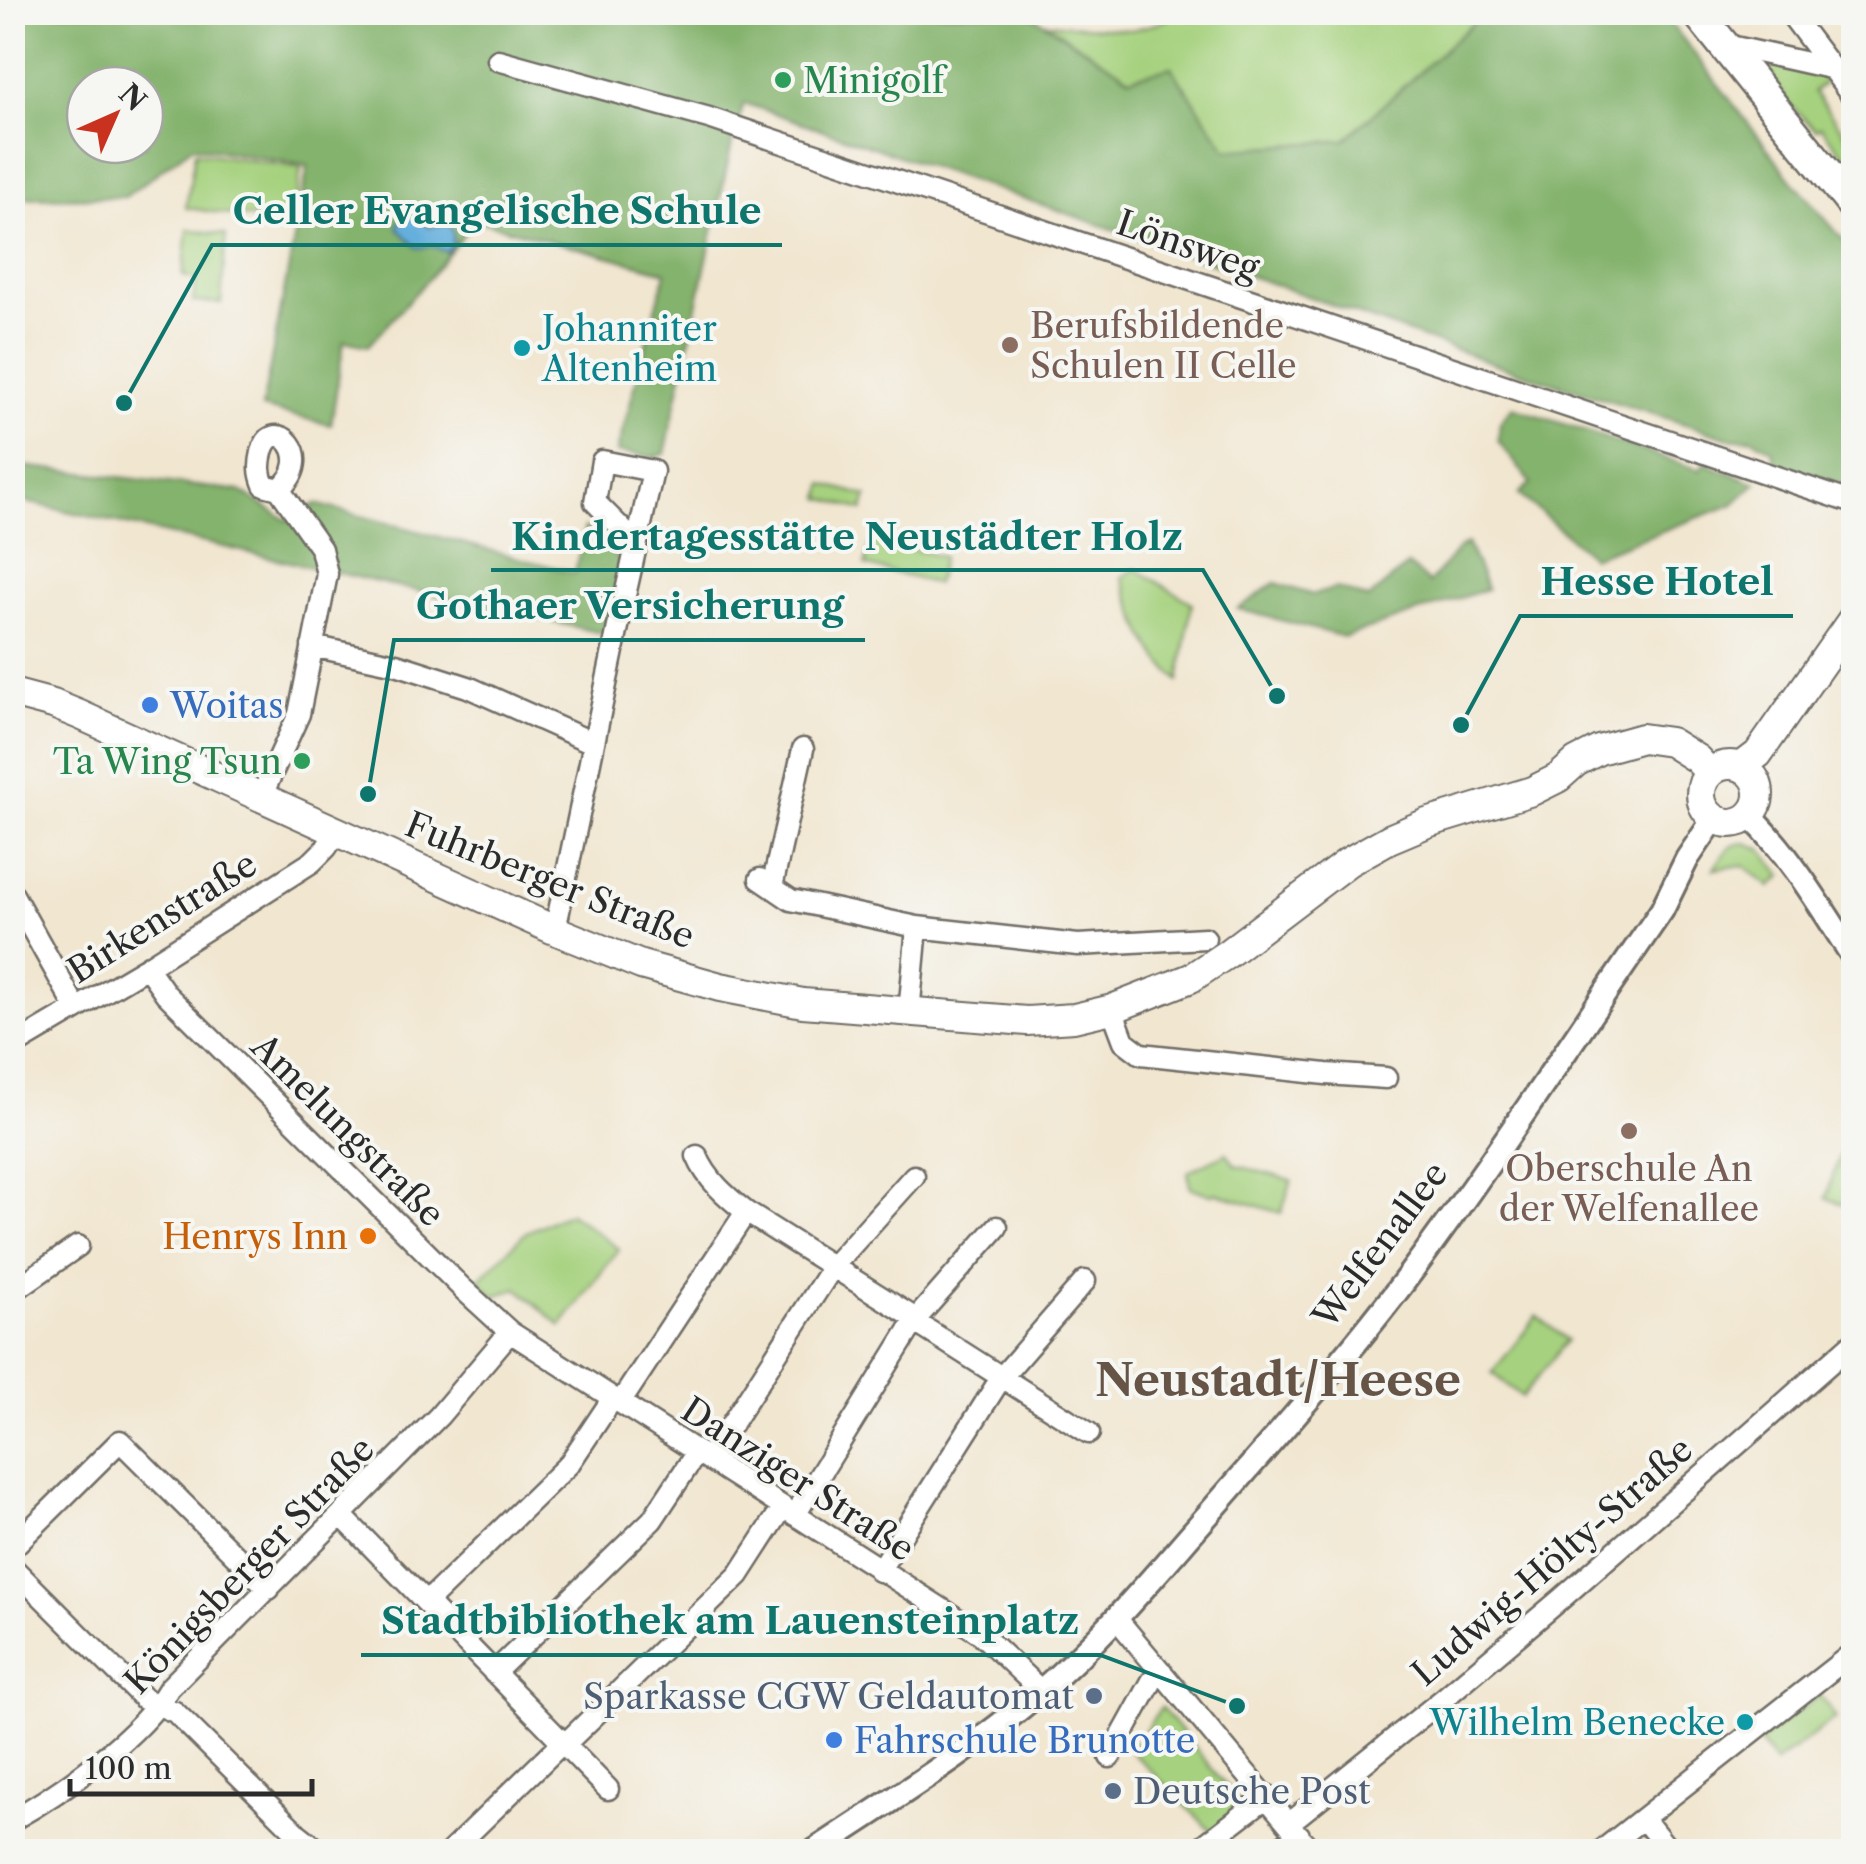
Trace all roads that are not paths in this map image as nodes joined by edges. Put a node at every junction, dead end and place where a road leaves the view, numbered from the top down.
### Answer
1 (1697, 12) edge
2 (1789, 12) edge
3 (1721, 44) junction
4 (498, 60) dead end
5 (1830, 68) junction
6 (1854, 98) edge
7 (1854, 208) edge
8 (279, 489) dead end
9 (1854, 503) edge
10 (636, 543) dead end
11 (1853, 617) edge
12 (1854, 641) edge
13 (312, 646) junction
14 (12, 693) edge
15 (593, 743) junction
16 (803, 749) dead end
17 (1710, 773) junction
18 (1749, 775) junction
19 (261, 797) junction
20 (1750, 816) junction
21 (1714, 819) junction
22 (337, 832) junction
23 (12, 893) edge
24 (917, 927) junction
25 (552, 929) junction
26 (1204, 938) dead end
27 (1854, 958) edge
28 (148, 967) junction
29 (76, 1008) junction
30 (1112, 1009) junction
31 (909, 1013) junction
32 (12, 1047) edge
33 (1386, 1078) dead end
34 (697, 1156) dead end
35 (914, 1176) dead end
36 (746, 1212) junction
37 (997, 1227) dead end
38 (78, 1246) dead end
39 (833, 1266) junction
40 (1084, 1281) dead end
41 (12, 1292) edge
42 (916, 1320) junction
43 (510, 1332) junction
44 (1854, 1342) edge
45 (1001, 1378) junction
46 (617, 1401) junction
47 (1089, 1434) dead end
48 (703, 1455) junction
49 (789, 1511) junction
50 (342, 1516) junction
51 (12, 1548) edge
52 (12, 1567) edge
53 (879, 1571) junction
54 (269, 1590) junction
55 (427, 1602) junction
56 (1116, 1618) junction
57 (1854, 1652) edge
58 (1162, 1672) junction
59 (494, 1674) junction
60 (1041, 1691) junction
61 (159, 1706) junction
62 (562, 1745) junction
63 (1110, 1756) dead end
64 (608, 1789) dead end
65 (1268, 1796) junction
66 (1643, 1818) junction
67 (12, 1820) edge
68 (298, 1834) junction
69 (1300, 1836) edge
70 (1205, 1850) edge
71 (281, 1852) edge
72 (322, 1852) edge
73 (450, 1852) edge
74 (813, 1852) edge
75 (1273, 1852) edge
76 (1600, 1852) edge
77 (1670, 1852) edge

1 - 3 main road
2 - 5 street
3 - 5 street
3 - 7 main road
4 - 9 street, Lönsweg
5 - 6 street
8 - 13 street
10 - 15 street
11 - 18 main road
12 - 18 main road
13 - 15 street
13 - 19 street
14 - 19 main road, Fuhrberger Straße
15 - 25 street
16 - 24 street
17 - 18 main road
17 - 21 main road
17 - 30 main road, Fuhrberger Straße
18 - 20 main road
19 - 22 main road, Fuhrberger Straße
20 - 21 main road
20 - 27 street
21 - 56 street, Welfenallee
22 - 25 main road, Fuhrberger Straße
22 - 28 street, Birkenstraße
23 - 29 street
24 - 26 street
24 - 31 street
25 - 31 main road, Fuhrberger Straße
28 - 29 street, Birkenstraße
28 - 43 street, Amelungstraße
29 - 32 street, Birkenstraße
30 - 31 main road, Fuhrberger Straße
30 - 33 street
34 - 36 street
35 - 39 street
36 - 39 street
36 - 46 street
37 - 42 street
38 - 41 street
39 - 42 street
39 - 48 street
40 - 45 street
42 - 45 street
42 - 49 street
43 - 46 street, Danziger Straße
43 - 50 street, Königsberger Straße
44 - 69 street, Ludwig-Hölty-Straße
45 - 47 street
45 - 53 street
46 - 48 street, Danziger Straße
46 - 55 street
48 - 49 street, Danziger Straße
48 - 59 street
49 - 53 street, Danziger Straße
49 - 62 street
50 - 54 street, Königsberger Straße
50 - 55 street
51 - 54 street
52 - 61 street
53 - 60 street, Danziger Straße
54 - 61 street, Königsberger Straße
55 - 59 street
56 - 58 street
56 - 60 street, Welfenallee
57 - 66 street
58 - 63 street
58 - 65 street
59 - 62 street
60 - 74 street, Welfenallee
61 - 67 street, Königsberger Straße
61 - 68 street
62 - 64 street
62 - 73 street
65 - 69 street
65 - 70 street
66 - 76 street
66 - 77 street
68 - 71 street
68 - 72 street
69 - 75 street, Ludwig-Hölty-Straße

